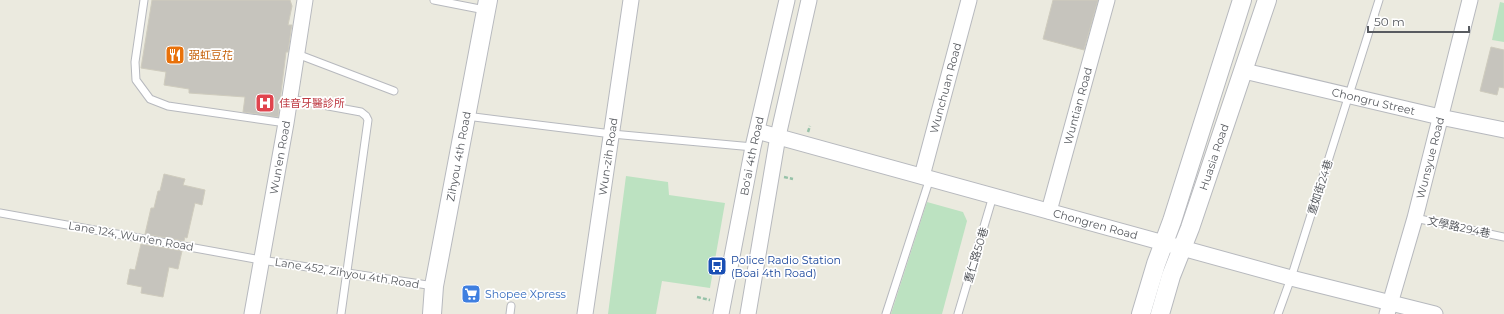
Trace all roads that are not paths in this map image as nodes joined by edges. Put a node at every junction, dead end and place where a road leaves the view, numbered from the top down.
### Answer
1 (144, 0) edge
2 (305, 0) edge
3 (434, 0) edge
4 (631, 0) edge
5 (787, 0) edge
6 (809, 0) edge
7 (969, 0) edge
8 (1107, 0) edge
9 (1242, 0) edge
10 (1267, 0) edge
11 (1379, 0) edge
12 (1470, 0) edge
13 (487, 5) edge
14 (297, 54) junction
15 (1244, 71) junction
16 (394, 91) dead end
17 (1349, 95) junction
18 (290, 99) junction
19 (466, 116) junction
20 (1440, 118) junction
21 (286, 123) junction
22 (757, 130) junction
23 (1504, 130) edge
24 (612, 134) junction
25 (778, 136) junction
26 (754, 147) junction
27 (926, 177) junction
28 (993, 196) junction
29 (1050, 211) junction
30 (0, 213) edge
31 (1415, 218) junction
32 (1504, 237) edge
33 (1163, 243) junction
34 (1182, 248) junction
35 (261, 260) junction
36 (347, 274) junction
37 (1291, 278) junction
38 (434, 286) junction
39 (511, 306) dead end
40 (1389, 308) edge
41 (252, 314) edge
42 (341, 314) edge
43 (432, 314) edge
44 (510, 314) edge
45 (585, 314) edge
46 (721, 314) edge
47 (748, 314) edge
48 (886, 314) edge
49 (958, 314) edge
50 (1141, 314) edge
51 (1160, 314) edge
52 (1278, 314) edge
53 (1435, 314) edge

1 - 21 lane
2 - 14 street, Wun'en Road
3 - 13 lane
4 - 24 street, Wun-zih Road
5 - 22 street, Bo'ai 4th Road
6 - 25 street, Bo'ai 4th Road
7 - 27 street, Wunchuan Road
8 - 29 street, Wuntian Road
9 - 33 street, Huasia Road
10 - 15 street, Huasia Road
11 - 17 lane, 重如街24巷
12 - 20 street, Wunsyue Road
13 - 19 street, Zihyou 4th Road
14 - 16 lane
14 - 18 street, Wun'en Road
15 - 17 street, Chongru Street
15 - 34 street, Huasia Road
17 - 20 street, Chongru Street
17 - 37 lane, 重如街24巷
18 - 21 street, Wun'en Road
18 - 36 lane
19 - 24 lane
19 - 38 street, Zihyou 4th Road
20 - 23 street, Chongru Street
20 - 31 street, Wunsyue Road
21 - 35 street, Wun'en Road
22 - 25 street, Chongren Road
22 - 26 street, Bo'ai 4th Road
24 - 26 lane
24 - 45 street, Wun-zih Road
25 - 27 street, Chongren Road
25 - 47 street, Bo'ai 4th Road
26 - 46 street, Bo'ai 4th Road
27 - 28 street, Chongren Road
27 - 48 lane
28 - 29 street, Chongren Road
28 - 49 lane, 重仁路50巷
29 - 33 street, Chongren Road
30 - 35 lane, Lane 124, Wun'en Road
31 - 32 lane, 文學路294巷
31 - 40 street, Wunsyue Road
33 - 34 street, Chongren Road
33 - 50 street, Huasia Road
34 - 37 street, Chongren Road
34 - 51 street, Huasia Road
35 - 36 lane, Lane 452, Zihyou 4th Road
35 - 41 street, Wun'en Road
36 - 38 lane, Lane 452, Zihyou 4th Road
36 - 42 lane
37 - 40 street, Chongren Road
37 - 52 lane, 重如街24巷
38 - 43 street, Zihyou 4th Road
39 - 44 lane
40 - 53 street, Chongren Road

